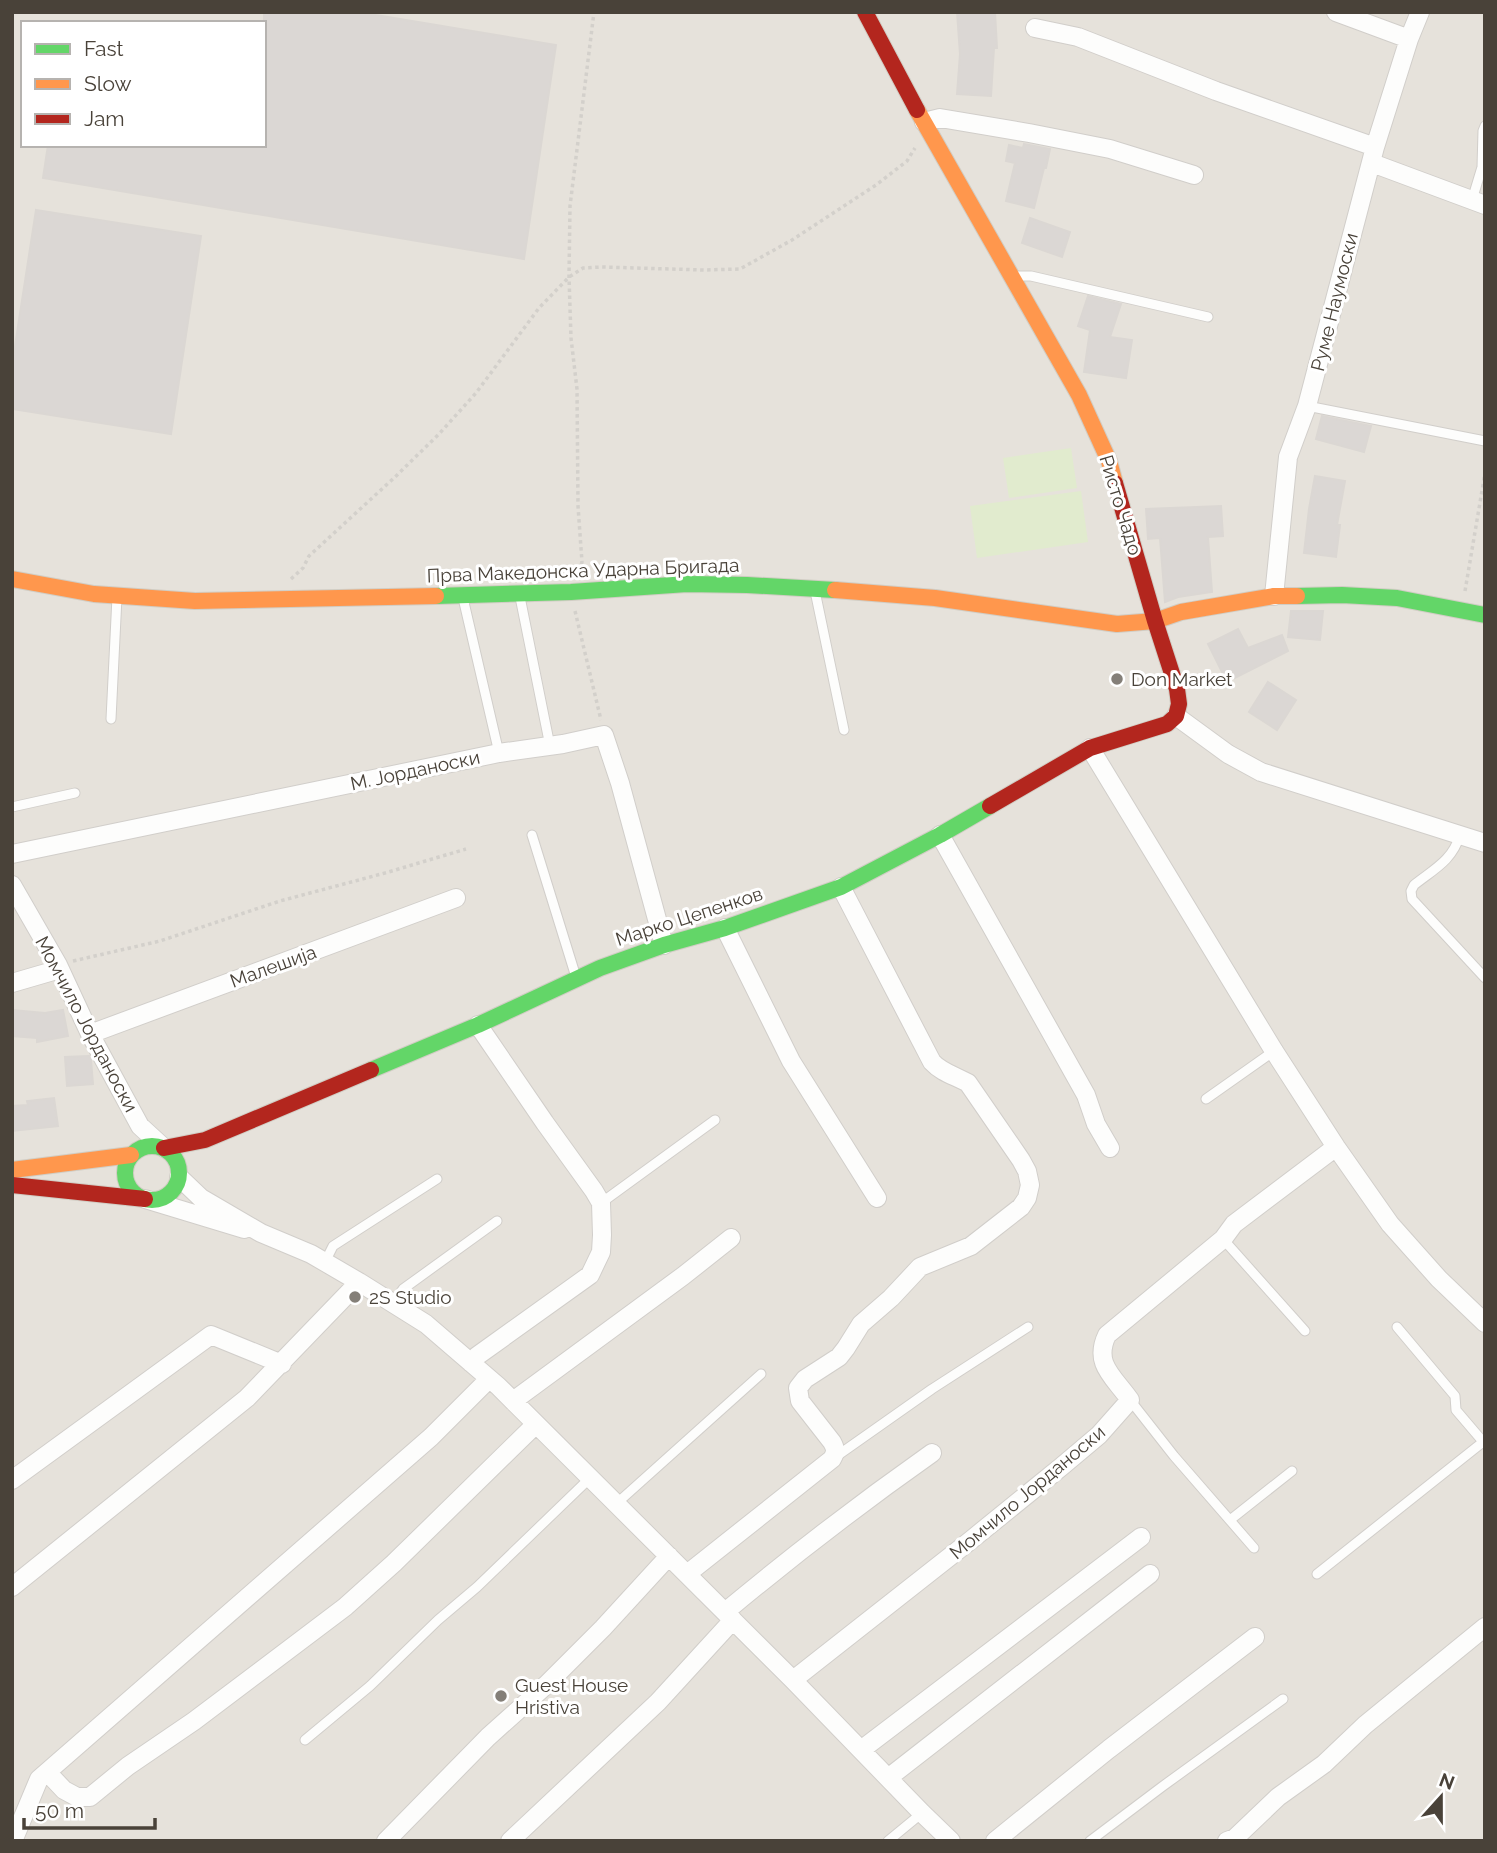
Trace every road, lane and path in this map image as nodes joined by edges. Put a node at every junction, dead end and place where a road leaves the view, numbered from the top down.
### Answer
1 (594, 12) edge
2 (865, 12) edge
3 (1336, 12) edge
4 (1420, 12) edge
5 (1035, 28) dead end
6 (1409, 39) junction
7 (927, 126) junction
8 (1485, 126) edge
9 (1373, 155) junction
10 (1194, 174) dead end
11 (1478, 203) edge
12 (569, 277) junction
13 (1012, 278) junction
14 (1209, 317) dead end
15 (1307, 406) junction
16 (1485, 441) edge
17 (1485, 473) edge
18 (12, 579) edge
19 (815, 588) junction
20 (571, 592) junction
21 (519, 593) junction
22 (117, 596) junction
23 (463, 596) junction
24 (1274, 596) junction
25 (275, 600) junction
26 (1462, 611) junction
27 (1485, 615) edge
28 (1155, 621) junction
29 (1176, 716) junction
30 (111, 719) dead end
31 (844, 730) dead end
32 (604, 735) junction
33 (551, 746) junction
34 (1090, 748) junction
35 (499, 753) junction
36 (75, 793) dead end
37 (12, 807) edge
38 (532, 835) dead end
39 (940, 835) junction
40 (1460, 835) junction
41 (1485, 843) edge
42 (466, 849) dead end
43 (12, 854) edge
44 (12, 885) edge
45 (841, 887) junction
46 (456, 898) dead end
47 (725, 928) junction
48 (664, 945) junction
49 (59, 967) junction
50 (1485, 978) edge
51 (577, 979) junction
52 (12, 983) edge
53 (478, 1025) junction
54 (90, 1034) junction
55 (1274, 1051) junction
56 (1206, 1099) dead end
57 (715, 1120) dead end
58 (140, 1126) junction
59 (205, 1140) junction
60 (1336, 1147) junction
61 (164, 1148) junction
62 (1110, 1148) dead end
63 (135, 1152) junction
64 (12, 1170) edge
65 (179, 1173) junction
66 (437, 1179) dead end
67 (12, 1185) edge
68 (877, 1198) dead end
69 (145, 1199) junction
70 (601, 1203) junction
71 (497, 1221) dead end
72 (261, 1233) junction
73 (731, 1238) dead end
74 (1223, 1239) junction
75 (325, 1262) junction
76 (359, 1282) junction
77 (393, 1303) junction
78 (1485, 1323) edge
79 (1028, 1327) dead end
80 (1397, 1328) dead end
81 (1305, 1331) dead end
82 (471, 1363) junction
83 (282, 1364) junction
84 (761, 1374) dead end
85 (489, 1379) junction
86 (1130, 1400) junction
87 (513, 1401) junction
88 (536, 1424) junction
89 (1484, 1443) edge
90 (932, 1453) dead end
91 (832, 1460) junction
92 (1292, 1471) dead end
93 (590, 1478) junction
94 (12, 1480) edge
95 (616, 1504) junction
96 (1230, 1520) junction
97 (1141, 1537) dead end
98 (1254, 1548) dead end
99 (669, 1556) junction
100 (687, 1574) junction
101 (1150, 1574) dead end
102 (1317, 1574) dead end
103 (12, 1587) edge
104 (729, 1616) junction
105 (1485, 1626) edge
106 (1255, 1637) dead end
107 (793, 1680) junction
108 (1283, 1699) dead end
109 (305, 1740) dead end
110 (861, 1750) junction
111 (47, 1772) junction
112 (888, 1778) junction
113 (922, 1813) junction
114 (13, 1841) edge
115 (386, 1841) edge
116 (510, 1841) edge
117 (888, 1841) edge
118 (951, 1841) edge
119 (995, 1841) edge
120 (1090, 1841) edge
121 (1227, 1841) edge

1 - 12 path
2 - 7 street, Ристо Чадо
3 - 6 street
4 - 6 street, Руме Наумоски
5 - 9 street
6 - 9 street, Руме Наумоски
7 - 10 street
7 - 12 path
7 - 13 street, Ристо Чадо
8 - 11 lane
9 - 11 street
9 - 15 street, Руме Наумоски
12 - 20 path
12 - 25 path
13 - 14 lane
13 - 28 street, Ристо Чадо
15 - 16 lane
15 - 24 street, Руме Наумоски
17 - 26 path
18 - 22 street, Прва Македонска Ударна Бригада
19 - 20 street, Прва Македонска Ударна Бригада
19 - 28 street, Прва Македонска Ударна Бригада
19 - 31 lane
20 - 21 street, Прва Македонска Ударна Бригада
20 - 32 path
21 - 23 street, Прва Македонска Ударна Бригада
21 - 33 lane
22 - 25 street, Прва Македонска Ударна Бригада
22 - 30 lane
23 - 25 street, Прва Македонска Ударна Бригада
23 - 35 lane
24 - 26 street, Прва Македонска Ударна Бригада
24 - 28 street, Прва Македонска Ударна Бригада
26 - 27 street, Прва Македонска Ударна Бригада
28 - 29 street, Ристо Чадо
29 - 34 street, Марко Цепенков
29 - 40 street
32 - 33 street, М. Јорданоски
32 - 48 street
33 - 35 street, М. Јорданоски
34 - 39 street, Марко Цепенков
34 - 55 street
35 - 43 street, М. Јорданоски
36 - 37 lane
38 - 51 lane
39 - 45 street, Марко Цепенков
39 - 62 street
40 - 41 street
40 - 50 lane
42 - 49 path
44 - 49 street, Момчило Јорданоски
45 - 47 street, Марко Цепенков
45 - 91 street
46 - 54 street, Малешија
47 - 48 street, Марко Цепенков
47 - 68 street
48 - 51 street, Марко Цепенков
49 - 52 street
49 - 54 street, Момчило Јорданоски
51 - 53 street, Марко Цепенков
53 - 59 street, Марко Цепенков
53 - 70 street
54 - 58 street, Момчило Јорданоски
55 - 56 lane
55 - 60 street
57 - 70 lane
58 - 61 street
58 - 63 street
59 - 61 street
59 - 65 street
60 - 74 street
60 - 78 street
61 - 63 street
61 - 65 street
63 - 64 street
63 - 69 street
65 - 69 street
65 - 72 street
66 - 75 lane
67 - 69 street
69 - 72 street
70 - 82 street
71 - 77 lane
72 - 75 street
73 - 87 street
74 - 81 lane
74 - 86 street
75 - 76 street
76 - 77 street
76 - 83 street
77 - 82 street
79 - 91 lane
80 - 89 lane
82 - 85 street
83 - 94 street
83 - 103 street
84 - 95 lane
85 - 87 street
85 - 111 street
86 - 96 lane
86 - 107 street, Момчило Јорданоски
87 - 88 street
88 - 93 street
88 - 111 street
89 - 102 lane
90 - 104 street
91 - 100 street
92 - 96 lane
93 - 95 street
93 - 109 lane
95 - 99 street
96 - 98 lane
97 - 110 street
99 - 100 street
99 - 115 street
100 - 104 street
101 - 112 street
104 - 107 street
104 - 116 street
105 - 121 street
106 - 119 street
107 - 110 street
108 - 120 lane
110 - 112 street
111 - 114 street
112 - 113 street
113 - 117 lane
113 - 118 street

